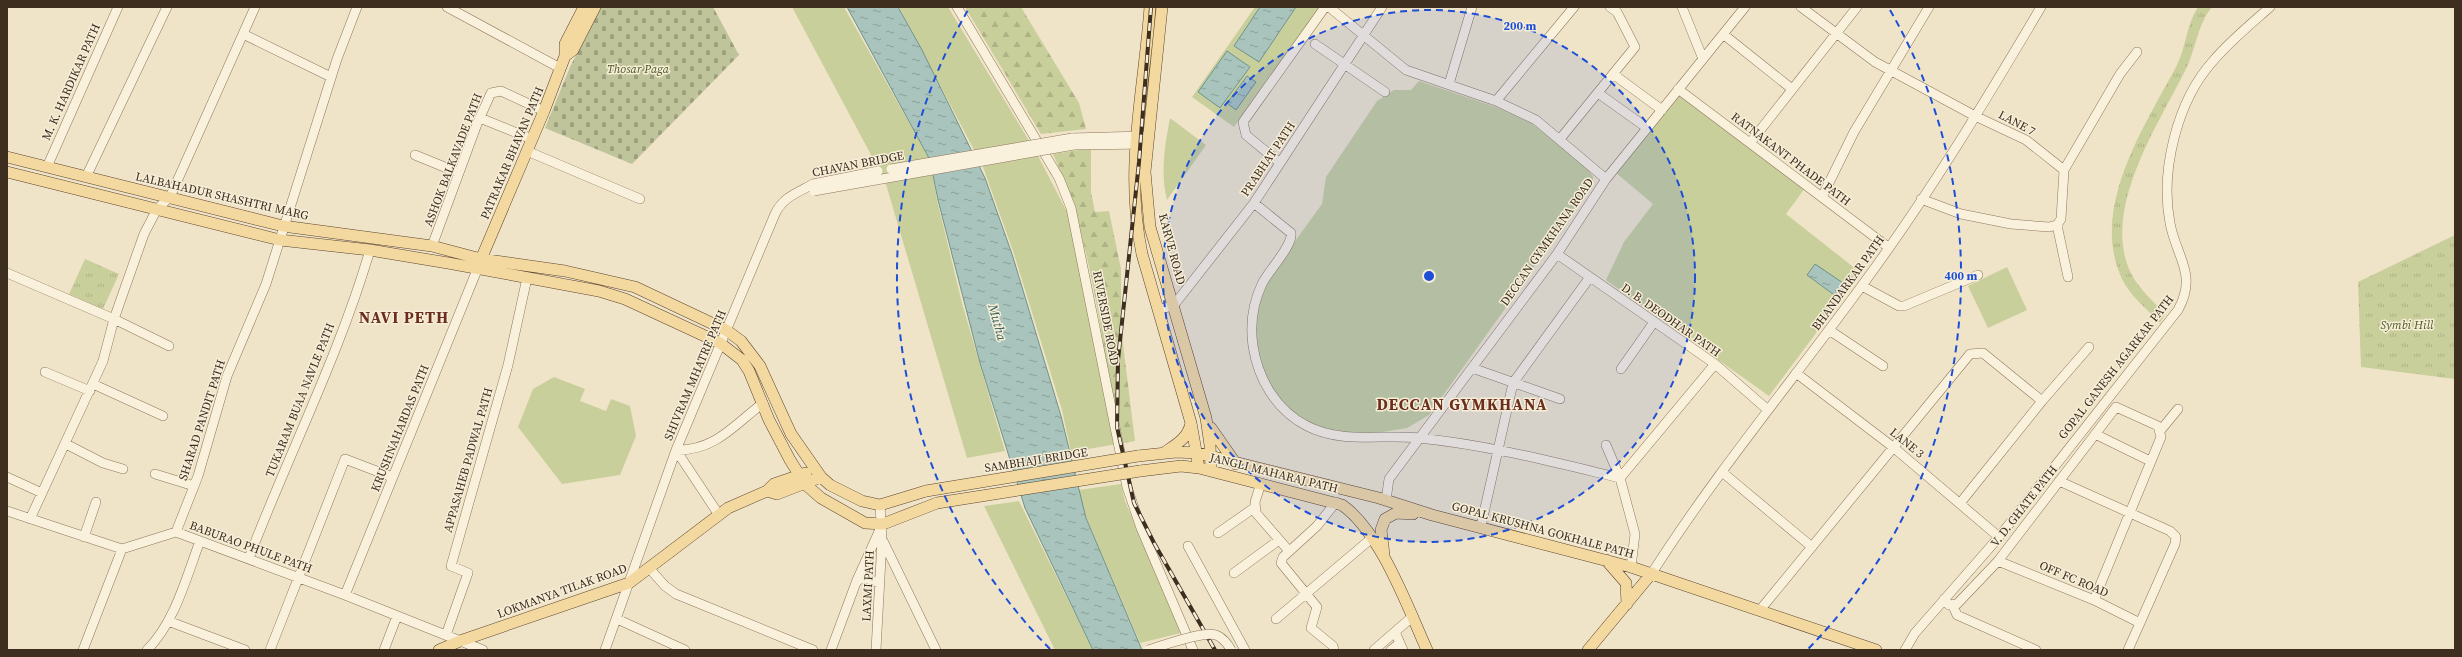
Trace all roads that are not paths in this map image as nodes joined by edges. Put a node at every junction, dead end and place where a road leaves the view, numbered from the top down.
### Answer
1 (118, 7) edge
2 (167, 7) edge
3 (255, 7) edge
4 (357, 7) edge
5 (447, 7) edge
6 (584, 7) edge
7 (595, 7) edge
8 (957, 7) edge
9 (1150, 7) edge
10 (1162, 7) edge
11 (1325, 7) edge
12 (1329, 7) edge
13 (1382, 7) edge
14 (1472, 7) edge
15 (1574, 7) edge
16 (1610, 7) edge
17 (1682, 7) edge
18 (1745, 7) edge
19 (1801, 7) edge
20 (1857, 7) edge
21 (1929, 7) edge
22 (2041, 7) edge
23 (2270, 7) edge
24 (243, 34) junction
25 (1723, 34) junction
26 (1835, 34) junction
27 (1365, 36) junction
28 (1315, 44) dead end
29 (2137, 52) dead end
30 (565, 56) junction
31 (1703, 59) junction
32 (1345, 65) junction
33 (560, 68) junction
34 (1892, 69) junction
35 (1613, 74) junction
36 (332, 77) junction
37 (1449, 84) junction
38 (1678, 89) junction
39 (1792, 89) junction
40 (1385, 92) dead end
41 (1598, 93) junction
42 (1496, 101) junction
43 (1662, 110) junction
44 (544, 111) junction
45 (1975, 116) junction
46 (480, 118) junction
47 (1647, 128) junction
48 (532, 139) junction
49 (1136, 139) junction
50 (1560, 139) junction
51 (1148, 140) junction
52 (1750, 143) junction
53 (527, 151) junction
54 (414, 155) dead end
55 (7, 157) edge
56 (1280, 163) junction
57 (47, 167) junction
58 (2064, 170) junction
59 (7, 172) edge
60 (459, 173) junction
61 (86, 177) junction
62 (1606, 178) junction
63 (803, 190) joint
64 (170, 197) junction
65 (1822, 197) junction
66 (640, 199) dead end
67 (1921, 199) junction
68 (1254, 203) junction
69 (157, 209) junction
70 (2058, 224) junction
71 (284, 226) junction
72 (280, 240) junction
73 (432, 246) junction
74 (1888, 248) junction
75 (370, 250) junction
76 (1557, 254) junction
77 (481, 259) junction
78 (477, 270) junction
79 (7, 273) edge
80 (1978, 276) dead end
81 (1590, 277) junction
82 (2068, 277) dead end
83 (527, 278) junction
84 (1862, 286) junction
85 (1174, 305) junction
86 (1158, 310) junction
87 (114, 319) junction
88 (1654, 322) junction
89 (726, 330) junction
90 (1829, 330) junction
91 (720, 343) junction
92 (169, 346) dead end
93 (2089, 347) dead end
94 (1715, 364) junction
95 (1884, 366) dead end
96 (1472, 368) junction
97 (1621, 369) dead end
98 (45, 372) dead end
99 (1796, 373) junction
100 (1513, 383) junction
101 (91, 387) junction
102 (1560, 399) dead end
103 (2042, 401) junction
104 (762, 403) junction
105 (2178, 409) dead end
106 (1768, 410) junction
107 (163, 416) dead end
108 (1206, 418) junction
109 (1191, 423) junction
110 (2160, 431) junction
111 (2095, 434) junction
112 (1418, 438) junction
113 (66, 444) junction
114 (1606, 445) dead end
115 (1893, 447) junction
116 (1498, 448) junction
117 (676, 450) junction
118 (1165, 452) junction
119 (1198, 453) junction
120 (1211, 456) junction
121 (2150, 461) junction
122 (1236, 464) junction
123 (1199, 468) junction
124 (123, 469) dead end
125 (1210, 470) junction
126 (1722, 472) junction
127 (818, 473) junction
128 (155, 474) dead end
129 (7, 477) edge
130 (392, 477) junction
131 (1620, 478) junction
132 (803, 480) junction
133 (2059, 481) junction
134 (1261, 484) junction
135 (194, 486) junction
136 (42, 493) junction
137 (1386, 500) junction
138 (96, 502) dead end
139 (1961, 502) junction
140 (1339, 503) junction
141 (880, 505) junction
142 (1254, 508) junction
143 (7, 511) edge
144 (2129, 512) junction
145 (719, 515) junction
146 (1432, 515) junction
147 (30, 519) junction
148 (883, 524) junction
149 (1481, 526) junction
150 (176, 532) junction
151 (1218, 533) dead end
152 (1370, 536) junction
153 (1999, 536) junction
154 (84, 537) junction
155 (882, 540) junction
156 (1279, 540) junction
157 (200, 541) junction
158 (1188, 546) dead end
159 (1812, 547) junction
160 (122, 549) junction
161 (1289, 551) junction
162 (249, 558) junction
163 (1606, 560) junction
164 (1998, 561) junction
165 (1385, 562) junction
166 (1659, 562) junction
167 (1636, 568) junction
168 (650, 569) junction
169 (1234, 573) dead end
170 (1652, 573) junction
171 (298, 577) junction
172 (857, 580) junction
173 (629, 583) junction
174 (879, 583) junction
175 (345, 595) junction
176 (1306, 595) junction
177 (1944, 599) junction
178 (2094, 600) junction
179 (1626, 604) junction
180 (1953, 606) junction
181 (1760, 610) junction
182 (397, 616) junction
183 (1412, 617) junction
184 (617, 619) junction
185 (1276, 619) dead end
186 (168, 621) junction
187 (2140, 623) junction
188 (1394, 632) junction
189 (446, 635) junction
190 (460, 641) junction
191 (1401, 646) edge
192 (83, 650) edge
193 (147, 650) edge
194 (245, 650) edge
195 (270, 650) edge
196 (384, 650) edge
197 (439, 650) edge
198 (483, 650) edge
199 (604, 650) edge
200 (685, 650) edge
201 (813, 650) edge
202 (831, 650) edge
203 (876, 650) edge
204 (936, 650) edge
205 (1148, 650) edge
206 (1194, 650) edge
207 (1231, 650) edge
208 (1245, 650) edge
209 (1334, 650) edge
210 (1374, 650) edge
211 (1391, 650) edge
212 (1427, 650) edge
213 (1588, 650) edge
214 (1876, 650) edge
215 (1904, 650) edge
216 (2036, 650) edge
217 (2128, 650) edge

1 - 57 street, M. K. HARDIKAR PATH
2 - 61 street
3 - 24 street
4 - 36 street, SHARAD PANDIT PATH
5 - 33 street
6 - 30 main road
7 - 30 main road
8 - 206 street, RIVERSIDE ROAD
9 - 49 main road
10 - 51 main road, KARVE ROAD
11 - 56 street
12 - 27 street
13 - 27 street, PRABHAT PATH
14 - 37 street
15 - 42 street
16 - 35 street
17 - 31 street
18 - 25 street, DECCAN GYMKHANA ROAD
19 - 26 street, LANE 7
20 - 26 street
21 - 34 street
22 - 45 street, BHANDARKAR PATH
23 - 153 street, GOPAL GANESH AGARKAR PATH
24 - 36 street
24 - 64 street
25 - 31 street, DECCAN GYMKHANA ROAD
25 - 39 street
26 - 34 street, LANE 7
26 - 39 street
27 - 32 street, PRABHAT PATH
27 - 37 street
28 - 32 street
29 - 58 street
30 - 33 main road, PATRAKAR BHAVAN PATH
31 - 38 street, DECCAN GYMKHANA ROAD
32 - 40 street
32 - 56 street, PRABHAT PATH
33 - 44 main road, PATRAKAR BHAVAN PATH
34 - 45 street, LANE 7
34 - 65 street
35 - 41 street
35 - 43 street
36 - 71 street, SHARAD PANDIT PATH
37 - 42 street
38 - 43 street, DECCAN GYMKHANA ROAD
38 - 52 street, RATNAKANT PHADE PATH
39 - 52 street
41 - 47 street
41 - 50 street
42 - 50 street
43 - 47 street, DECCAN GYMKHANA ROAD
44 - 46 street, ASHOK BALKAVADE PATH
44 - 48 main road, PATRAKAR BHAVAN PATH
45 - 58 street, LANE 7
45 - 67 street, BHANDARKAR PATH
46 - 48 street
46 - 60 street, ASHOK BALKAVADE PATH
47 - 62 street, DECCAN GYMKHANA ROAD
48 - 53 main road, PATRAKAR BHAVAN PATH
49 - 51 street, CHAVAN BRIDGE
49 - 63 street, CHAVAN BRIDGE, bridge
49 - 86 main road
50 - 62 street
51 - 85 main road, KARVE ROAD
52 - 65 street, RATNAKANT PHADE PATH
53 - 66 street
53 - 77 main road, PATRAKAR BHAVAN PATH
54 - 60 street
55 - 57 main road, LALBAHADUR SHASHTRI MARG
56 - 68 street, PRABHAT PATH
57 - 61 main road, LALBAHADUR SHASHTRI MARG
58 - 70 street
59 - 69 main road
60 - 73 street, ASHOK BALKAVADE PATH
61 - 64 main road, LALBAHADUR SHASHTRI MARG
62 - 76 street, DECCAN GYMKHANA ROAD
63 - 89 street, SHIVRAM MHATRE PATH
64 - 69 street
64 - 71 main road, LALBAHADUR SHASHTRI MARG
65 - 74 street, RATNAKANT PHADE PATH
67 - 70 street
67 - 74 street, BHANDARKAR PATH
68 - 85 street, PRABHAT PATH
68 - 112 street
69 - 72 main road
69 - 87 street
70 - 82 street
71 - 72 street, SHARAD PANDIT PATH
71 - 73 main road, LALBAHADUR SHASHTRI MARG
72 - 75 main road
72 - 135 street, SHARAD PANDIT PATH
73 - 77 main road, LALBAHADUR SHASHTRI MARG
74 - 84 street, BHANDARKAR PATH
75 - 78 main road
75 - 162 street, TUKARAM BUAA NAVLE PATH
76 - 81 street, D. B. DEODHAR PATH
76 - 96 street, DECCAN GYMKHANA ROAD
77 - 78 main road
77 - 89 main road, LALBAHADUR SHASHTRI MARG
78 - 83 main road
78 - 130 street, KRUSHNAHARDAS PATH
79 - 87 street
80 - 84 street
81 - 88 street, D. B. DEODHAR PATH
81 - 100 street
83 - 91 main road
83 - 189 street, APPASAHEB PADWAL PATH
84 - 90 street, BHANDARKAR PATH
85 - 86 street
85 - 108 main road, KARVE ROAD
86 - 109 main road
87 - 92 street
87 - 101 street
88 - 94 street, D. B. DEODHAR PATH
88 - 97 street
89 - 91 street, SHIVRAM MHATRE PATH
89 - 127 main road, LALBAHADUR SHASHTRI MARG
90 - 95 street
90 - 99 street, BHANDARKAR PATH
91 - 104 main road
91 - 117 street, SHIVRAM MHATRE PATH
93 - 103 street
94 - 106 street, D. B. DEODHAR PATH
94 - 131 street
96 - 100 street
96 - 112 street, DECCAN GYMKHANA ROAD
98 - 101 street
99 - 106 street, BHANDARKAR PATH
99 - 115 street, LANE 3
100 - 102 street
100 - 116 street
101 - 107 street
101 - 113 street
103 - 115 street
103 - 139 street
104 - 117 street
104 - 132 main road
105 - 110 street
106 - 126 street, BHANDARKAR PATH
108 - 120 main road, KARVE ROAD
108 - 122 main road
109 - 118 main road
109 - 119 main road
110 - 111 street, V. D. GHATE PATH
110 - 121 street
111 - 121 street
111 - 133 street, V. D. GHATE PATH
112 - 116 street
112 - 137 street, DECCAN GYMKHANA ROAD
113 - 124 street
113 - 136 street
114 - 131 street
115 - 139 street, LANE 3
115 - 159 street
116 - 131 street
116 - 149 street
117 - 145 street
117 - 173 street, SHIVRAM MHATRE PATH
118 - 119 main road, SAMBHAJI BRIDGE
118 - 141 main road, SAMBHAJI BRIDGE, bridge
119 - 120 main road, GOPAL KRUSHNA GOKHALE PATH
119 - 123 main road
120 - 122 main road, GOPAL KRUSHNA GOKHALE PATH
120 - 125 main road, KARVE ROAD
121 - 144 street
122 - 137 main road, GOPAL KRUSHNA GOKHALE PATH
123 - 125 main road, JANGLI MAHARAJ PATH
123 - 148 main road, JANGLI MAHARAJ PATH, bridge
125 - 134 main road, JANGLI MAHARAJ PATH
126 - 159 street
126 - 166 street, BHANDARKAR PATH
127 - 132 main road
127 - 141 main road, LALBAHADUR SHASHTRI MARG
128 - 135 street
129 - 136 street
130 - 171 street
130 - 175 street, KRUSHNAHARDAS PATH
131 - 167 street
132 - 145 main road, LOKMANYA TILAK ROAD
132 - 148 main road
133 - 144 street
133 - 164 street, V. D. GHATE PATH
134 - 140 main road, JANGLI MAHARAJ PATH
134 - 142 street
135 - 150 street, SHARAD PANDIT PATH
136 - 147 street
137 - 146 main road, GOPAL KRUSHNA GOKHALE PATH
138 - 154 street
139 - 153 street, LANE 3
140 - 152 main road
140 - 161 street
141 - 148 street, LAXMI PATH
142 - 151 street
142 - 156 street
143 - 147 street
144 - 178 street
144 - 187 street
145 - 168 main road, LOKMANYA TILAK ROAD
146 - 149 main road, GOPAL KRUSHNA GOKHALE PATH
146 - 165 main road
147 - 154 street
148 - 155 street, LAXMI PATH
148 - 172 street
149 - 163 main road, GOPAL KRUSHNA GOKHALE PATH
150 - 157 street, BABURAO PHULE PATH
150 - 160 street, BABURAO PHULE PATH
152 - 165 main road
152 - 176 street
153 - 177 street, GOPAL GANESH AGARKAR PATH
154 - 160 street
155 - 174 street, LAXMI PATH
155 - 204 street
156 - 161 street
156 - 169 street
157 - 162 street, BABURAO PHULE PATH
157 - 186 street
158 - 208 street
159 - 181 street
160 - 192 street
161 - 176 street
162 - 171 street, BABURAO PHULE PATH
163 - 167 main road, GOPAL KRUSHNA GOKHALE PATH
163 - 179 main road
164 - 178 street, OFF FC ROAD
164 - 180 street, V. D. GHATE PATH
165 - 183 main road
166 - 167 street
166 - 170 street, BHANDARKAR PATH
167 - 170 main road, GOPAL KRUSHNA GOKHALE PATH
168 - 173 main road, LOKMANYA TILAK ROAD
168 - 201 street
170 - 179 main road
170 - 181 main road, GOPAL KRUSHNA GOKHALE PATH
171 - 175 street, BABURAO PHULE PATH
171 - 195 street
172 - 174 street
172 - 202 street
173 - 184 street, SHIVRAM MHATRE PATH
173 - 190 main road, LOKMANYA TILAK ROAD
174 - 203 street, LAXMI PATH
175 - 182 street, BABURAO PHULE PATH
176 - 185 street
176 - 209 street
177 - 180 street
177 - 215 street, GOPAL GANESH AGARKAR PATH
178 - 187 street, OFF FC ROAD
179 - 213 main road
180 - 216 street
181 - 214 main road, GOPAL KRUSHNA GOKHALE PATH
182 - 189 street, BABURAO PHULE PATH
182 - 196 street
183 - 188 street
183 - 212 main road
184 - 199 street, SHIVRAM MHATRE PATH
184 - 200 street
186 - 193 street
186 - 194 street
187 - 217 street
188 - 191 street
188 - 210 street
189 - 190 street, BABURAO PHULE PATH
190 - 197 main road, LOKMANYA TILAK ROAD
190 - 198 street, BABURAO PHULE PATH
191 - 211 street
205 - 207 street, bridge

